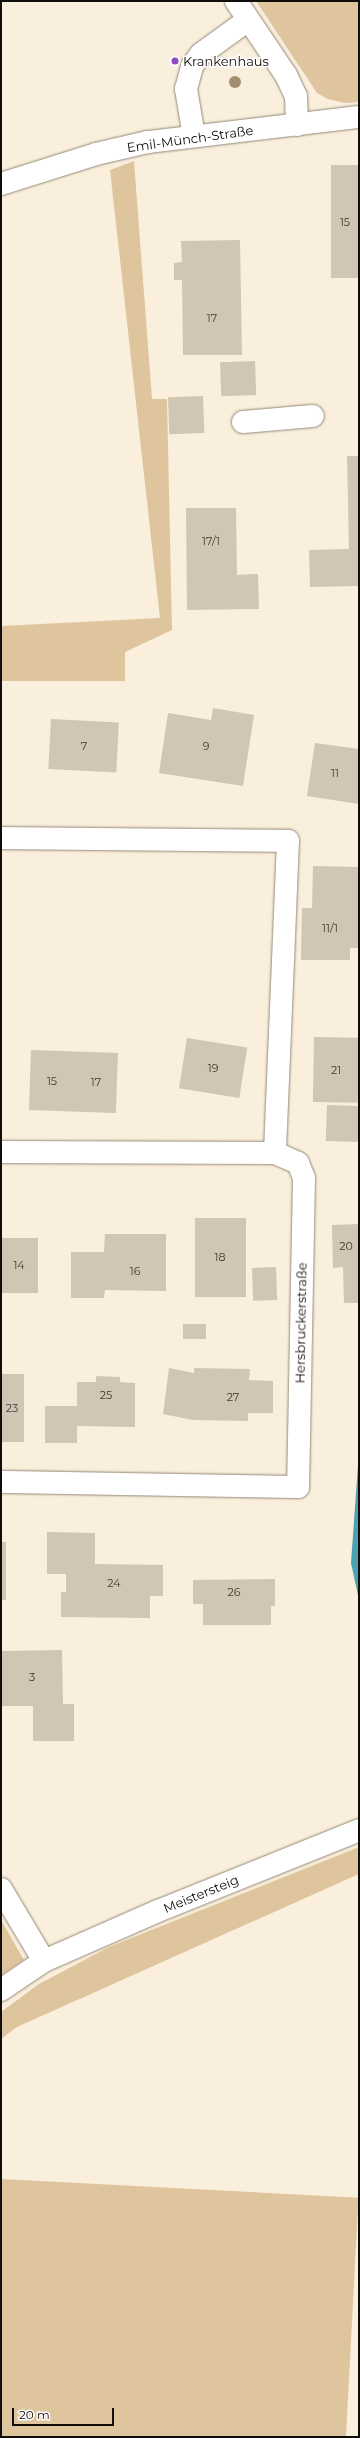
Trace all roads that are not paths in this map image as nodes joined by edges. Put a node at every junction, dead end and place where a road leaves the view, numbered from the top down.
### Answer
1 (236, 1) edge
2 (248, 20) junction
3 (359, 117) edge
4 (297, 125) junction
5 (194, 136) junction
6 (1, 184) edge
7 (313, 416) dead end
8 (243, 422) dead end
9 (1, 838) edge
10 (1, 1152) edge
11 (275, 1153) junction
12 (1, 1482) edge
13 (359, 1830) edge
14 (1, 1889) edge
15 (44, 1961) junction
16 (1, 1990) edge

1 - 2 street
2 - 4 street
2 - 5 street
3 - 4 street, Emil-Münch-Straße
4 - 5 street, Emil-Münch-Straße
5 - 6 street, Emil-Münch-Straße
7 - 8 street
9 - 11 street
10 - 11 street, Hersbruckerstraße
11 - 12 street, Hersbruckerstraße
13 - 15 street, Meistersteig
14 - 15 street
15 - 16 street, Meistersteig

